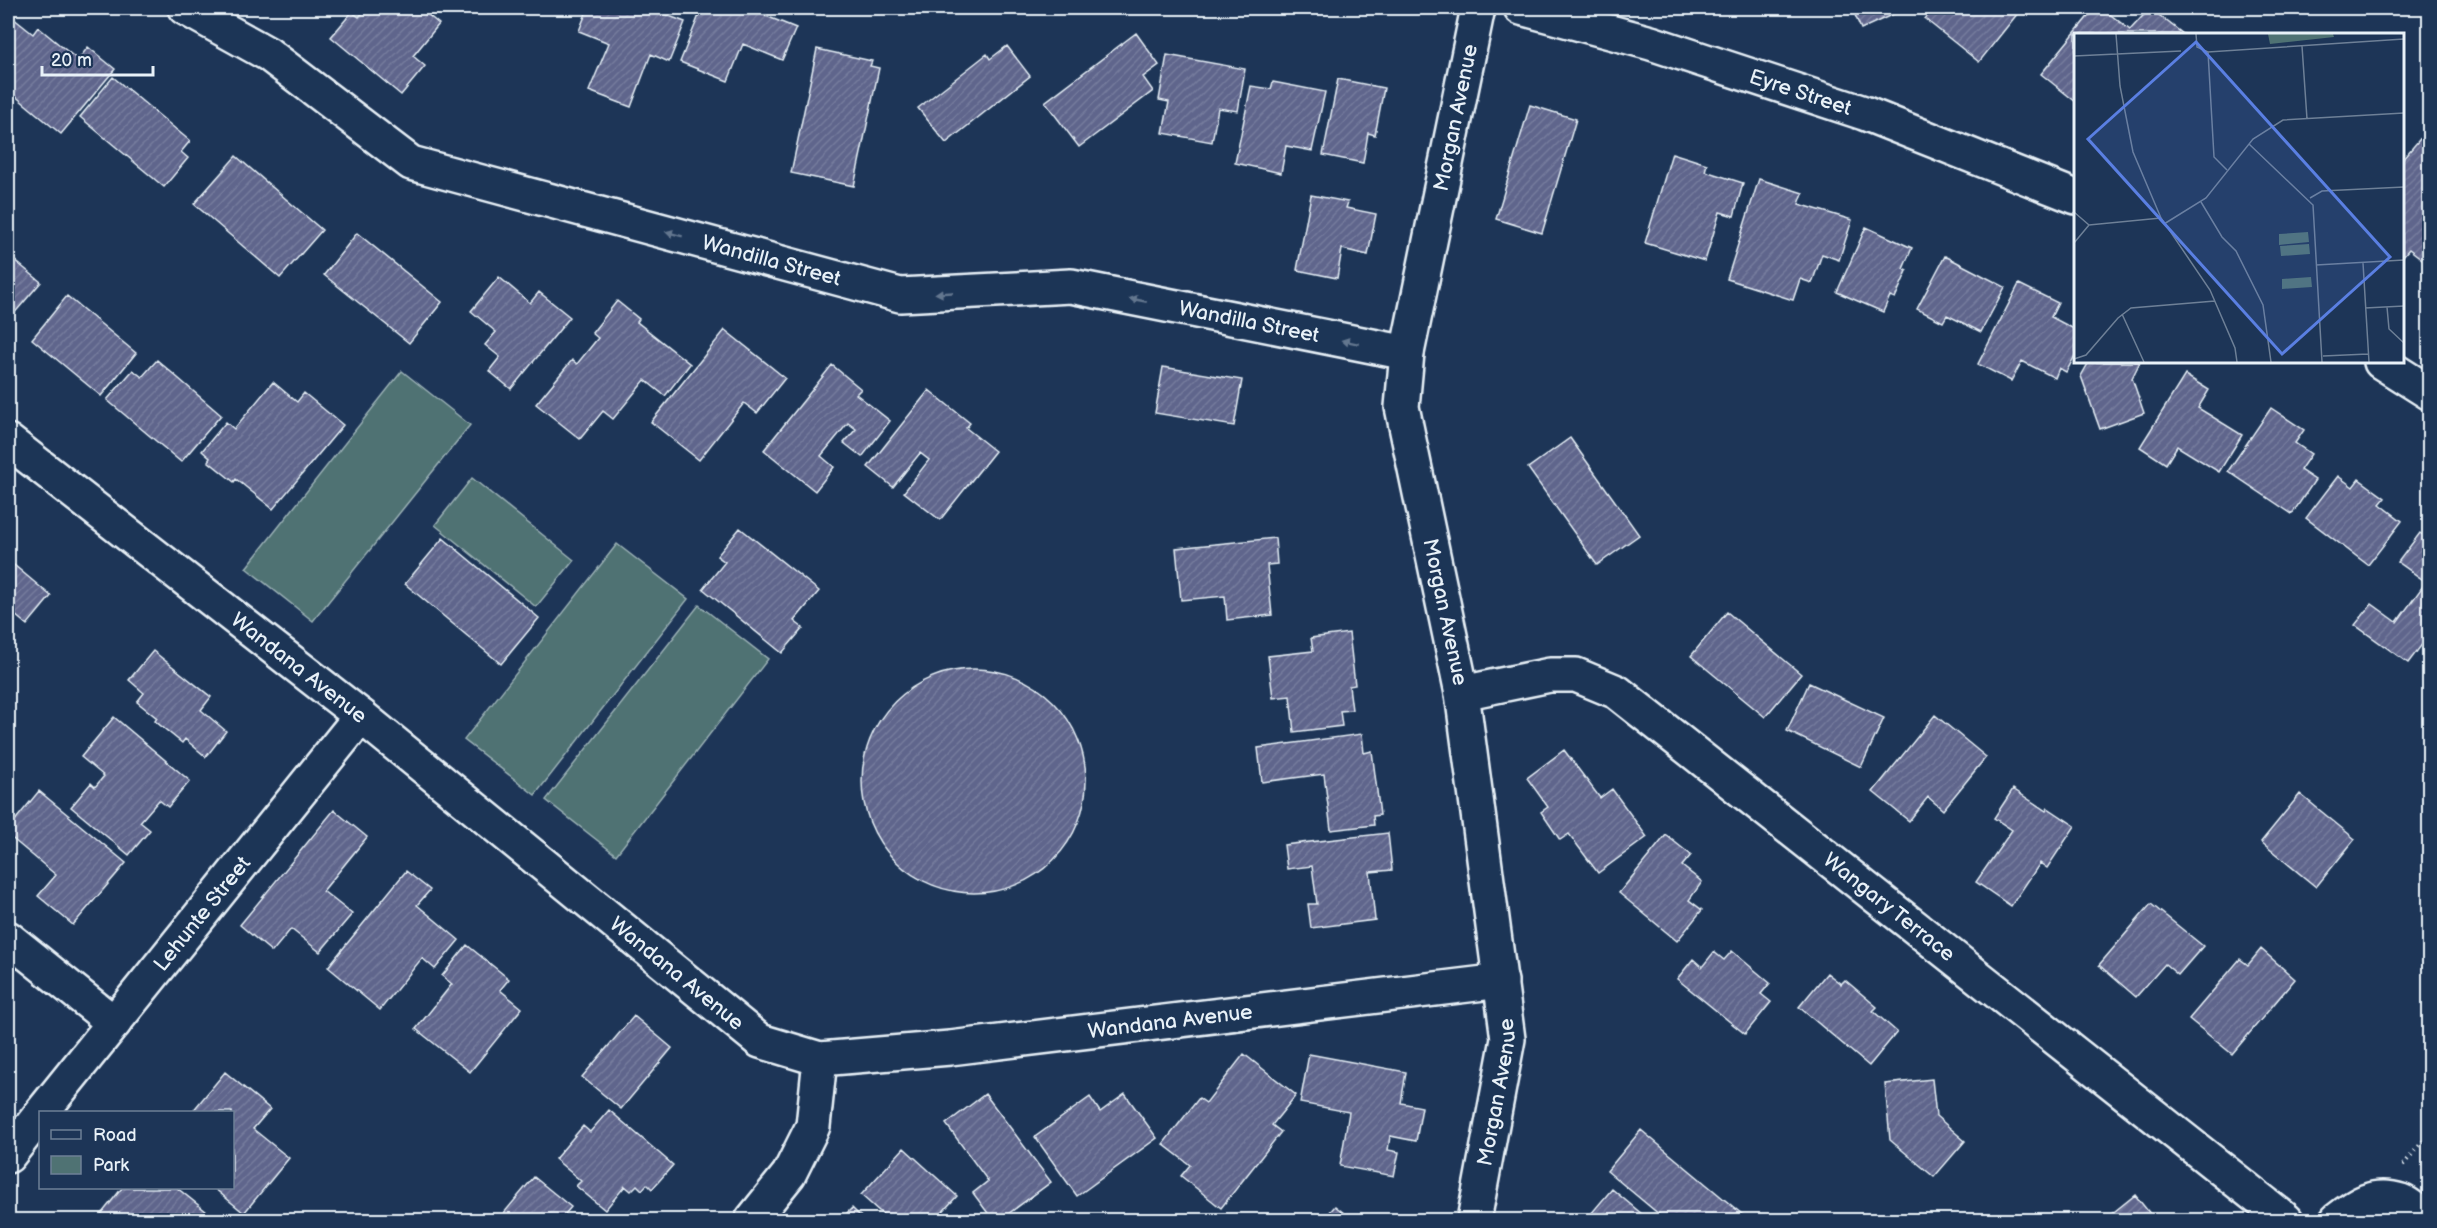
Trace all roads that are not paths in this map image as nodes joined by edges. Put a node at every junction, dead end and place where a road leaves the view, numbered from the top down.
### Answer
1 (185, 8) edge
2 (1478, 8) edge
3 (1532, 9) edge
4 (2074, 196) edge
5 (1407, 353) junction
6 (2383, 363) edge
7 (2430, 393) edge
8 (8, 441) edge
9 (1462, 693) junction
10 (361, 716) junction
11 (8, 938) edge
12 (1501, 981) junction
13 (114, 1023) junction
14 (820, 1059) junction
15 (43, 1111) edge
16 (39, 1117) edge
17 (8, 1156) edge
18 (752, 1221) edge
19 (1474, 1221) edge
20 (2286, 1221) edge
21 (2337, 1221) edge
22 (2428, 1221) edge

5 -> 1 street, Wandilla Street
2 - 5 street, Morgan Avenue
3 - 4 street, Eyre Street
5 - 9 street, Morgan Avenue
6 - 7 street
8 - 10 street, Wandana Avenue
9 - 12 street, Morgan Avenue
9 - 20 street, Wangary Terrace
10 - 13 street, Lehunte Street
10 - 14 street, Wandana Avenue
11 - 13 street
12 - 14 street, Wandana Avenue
12 - 19 street, Morgan Avenue
13 - 15 street, Lehunte Street
14 - 18 street
16 - 17 street, Lehunte Street
21 - 22 street

